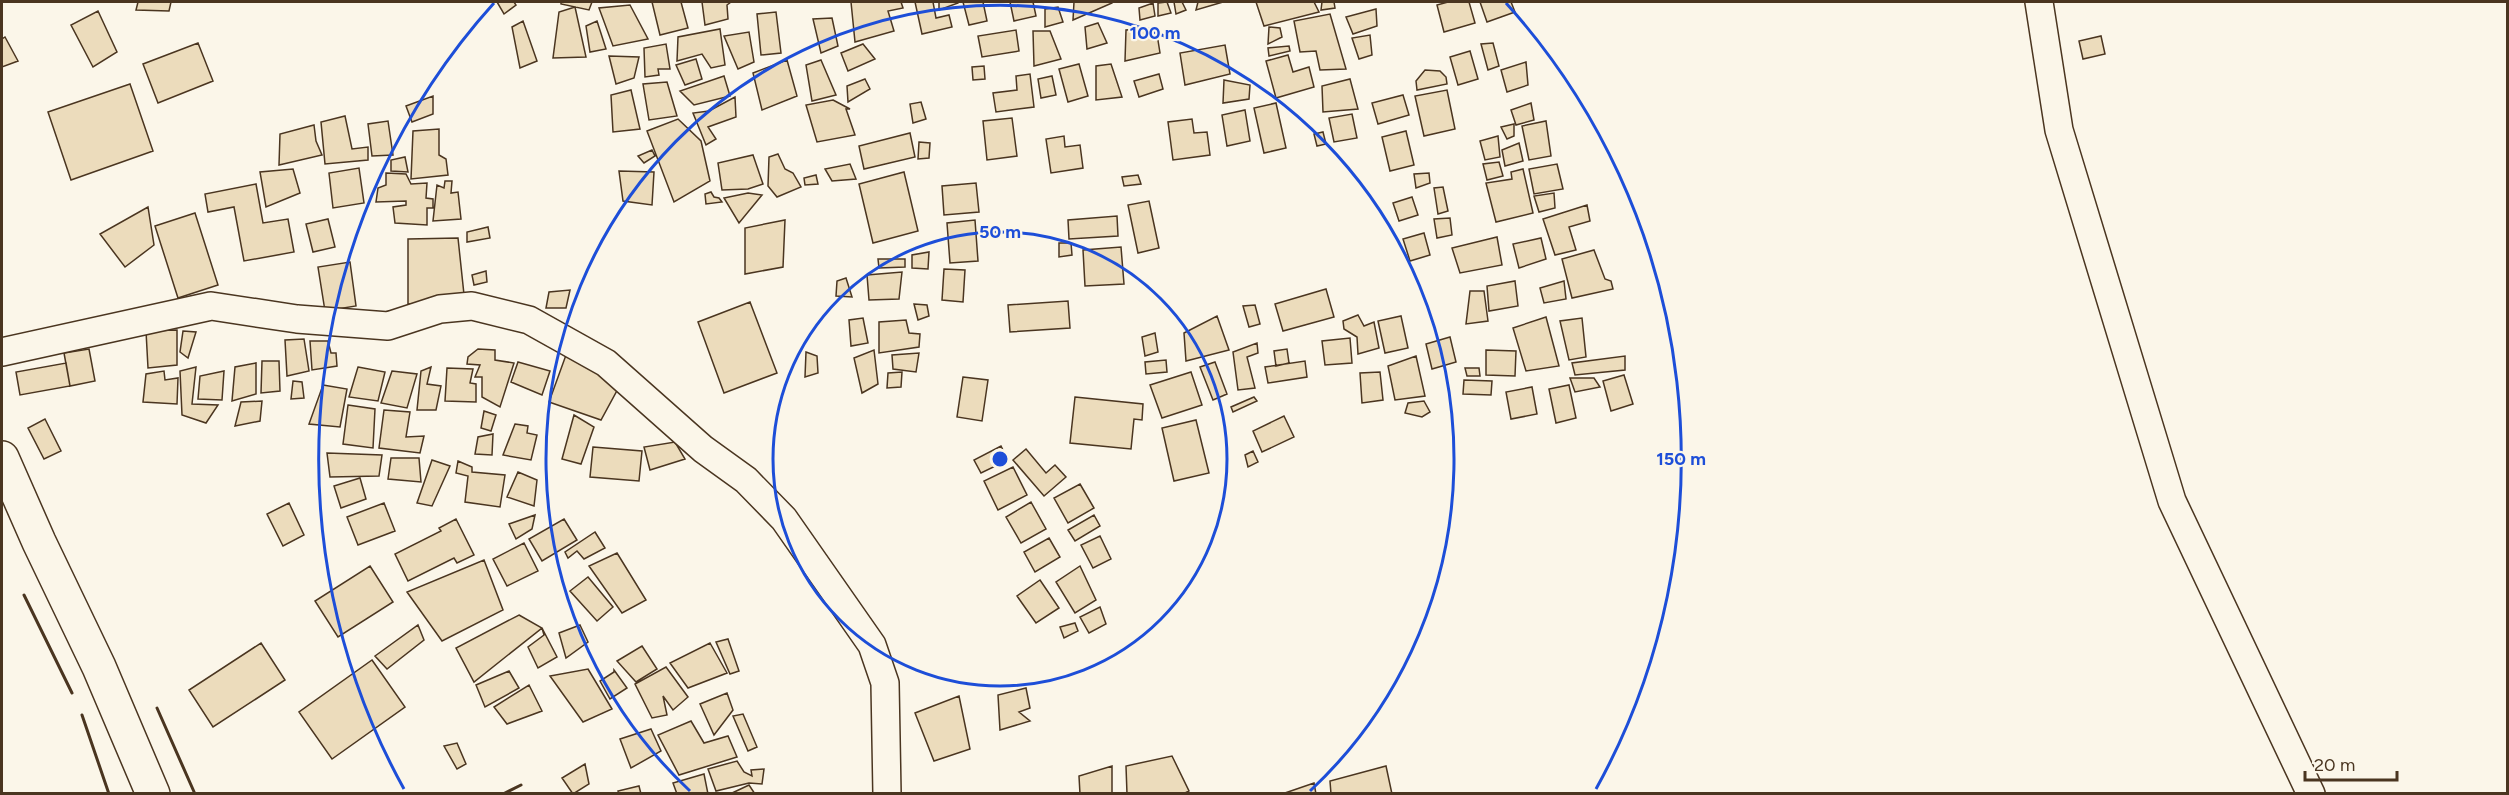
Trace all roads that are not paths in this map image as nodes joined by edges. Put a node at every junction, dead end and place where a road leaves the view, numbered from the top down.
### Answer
1 (2039, 2) edge
2 (2, 352) edge
3 (2, 458) edge
4 (153, 794) edge
5 (887, 794) edge
6 (2311, 794) edge

1 - 6 street
2 - 5 street
3 - 4 main road

